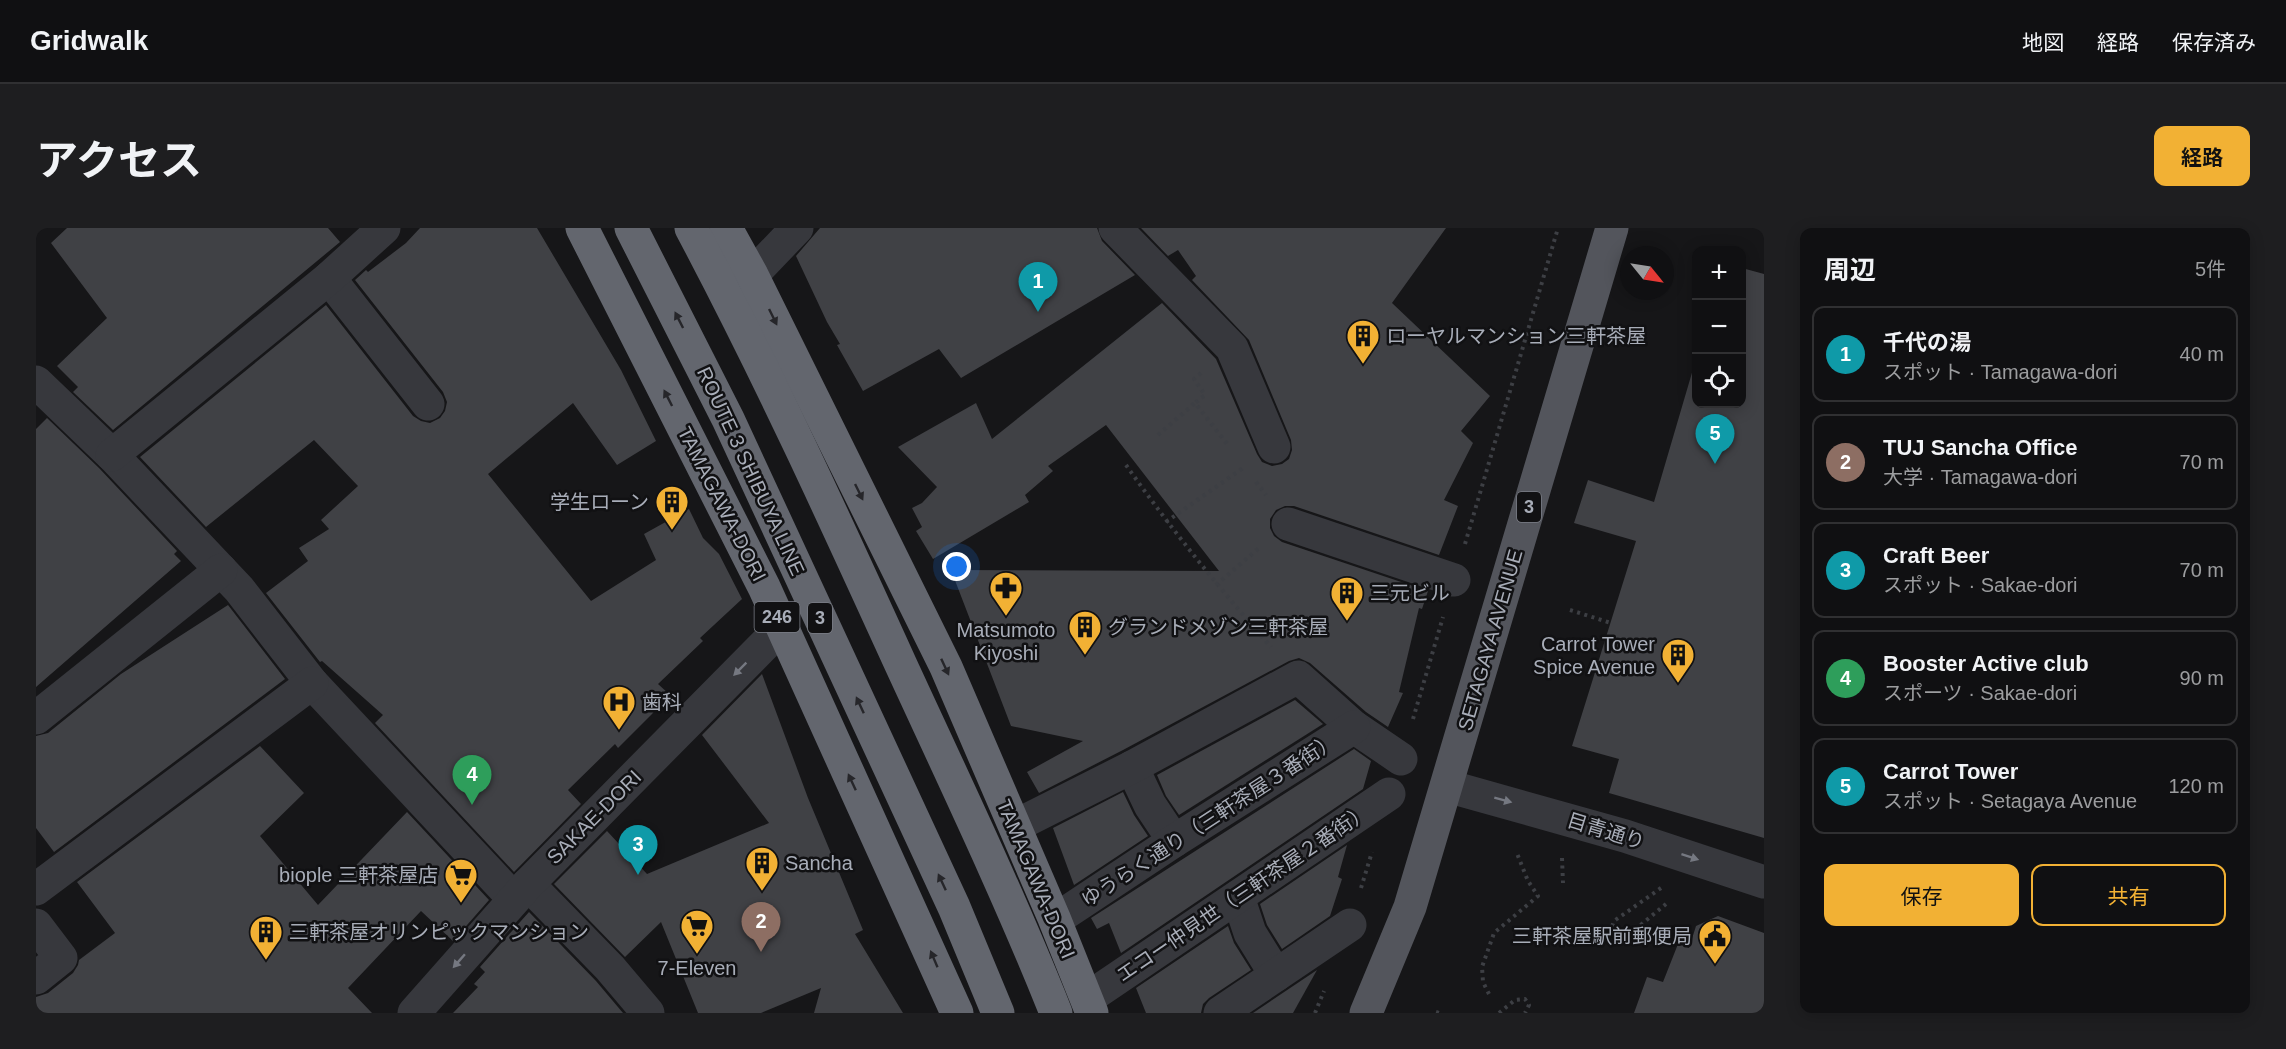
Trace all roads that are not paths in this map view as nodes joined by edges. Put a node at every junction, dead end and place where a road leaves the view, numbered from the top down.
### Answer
1 (384, 228) edge
2 (582, 228) edge
3 (631, 228) edge
4 (691, 228) edge
5 (704, 228) edge
6 (726, 228) edge
7 (797, 228) edge
8 (1115, 228) edge
9 (1612, 228) edge
10 (752, 275) junction
11 (329, 278) junction
12 (36, 381) edge
13 (428, 404) dead end
14 (1274, 447) road end
15 (112, 455) junction
16 (1288, 524) road end
17 (221, 570) junction
18 (1454, 580) road end
19 (781, 628) junction
20 (312, 683) junction
21 (36, 718) edge
22 (1354, 727) junction
23 (1401, 759) road end
24 (1132, 767) junction
25 (1447, 786) junction
26 (1389, 794) road end
27 (1025, 821) dead end
28 (1174, 841) junction
29 (1764, 882) edge
30 (36, 889) edge
31 (521, 891) junction
32 (1238, 897) junction
33 (1064, 914) dead end
34 (1350, 925) road end
35 (36, 926) edge
36 (1276, 975) junction
37 (36, 978) edge
38 (1095, 1003) edge
39 (414, 1013) edge
40 (648, 1013) edge
41 (957, 1013) edge
42 (998, 1013) edge
43 (1041, 1013) edge
44 (1056, 1013) edge
45 (1220, 1013) edge
46 (1366, 1013) edge

1 - 11 street
19 -> 2 highway, TAMAGAWA-DORI / 246
42 -> 3 highway, ROUTE 3 SHIBUYA LINE / 3
4 - 44 highway, bridge
5 - 43 highway, bridge
6 - 10 highway, TAMAGAWA-DORI
7 - 10 street
8 - 14 street
9 - 25 main road, SETAGAYA AVENUE / 3
10 -> 38 highway, TAMAGAWA-DORI
11 - 13 street
11 - 15 street
12 - 15 street
15 - 17 street
16 - 18 street
17 - 20 street
17 - 21 street
19 -> 31 street, SAKAE-DORI
41 -> 19 highway, TAMAGAWA-DORI / 246
20 - 30 street
20 - 31 street
22 - 23 street
22 - 24 street
22 - 28 street, ゆうらく通り（三軒茶屋３番街）
24 - 27 street
24 - 28 street
25 -> 29 street, 目青通り
25 - 46 main road, SETAGAYA AVENUE / 3
26 - 32 street, エコー仲見世（三軒茶屋２番街）
28 - 33 street, ゆうらく通り（三軒茶屋３番街）
31 -> 39 street, SAKAE-DORI
31 - 40 street
32 - 36 street
32 - 38 street, エコー仲見世（三軒茶屋２番街）
34 - 36 street
35 - 37 street
36 - 45 street

